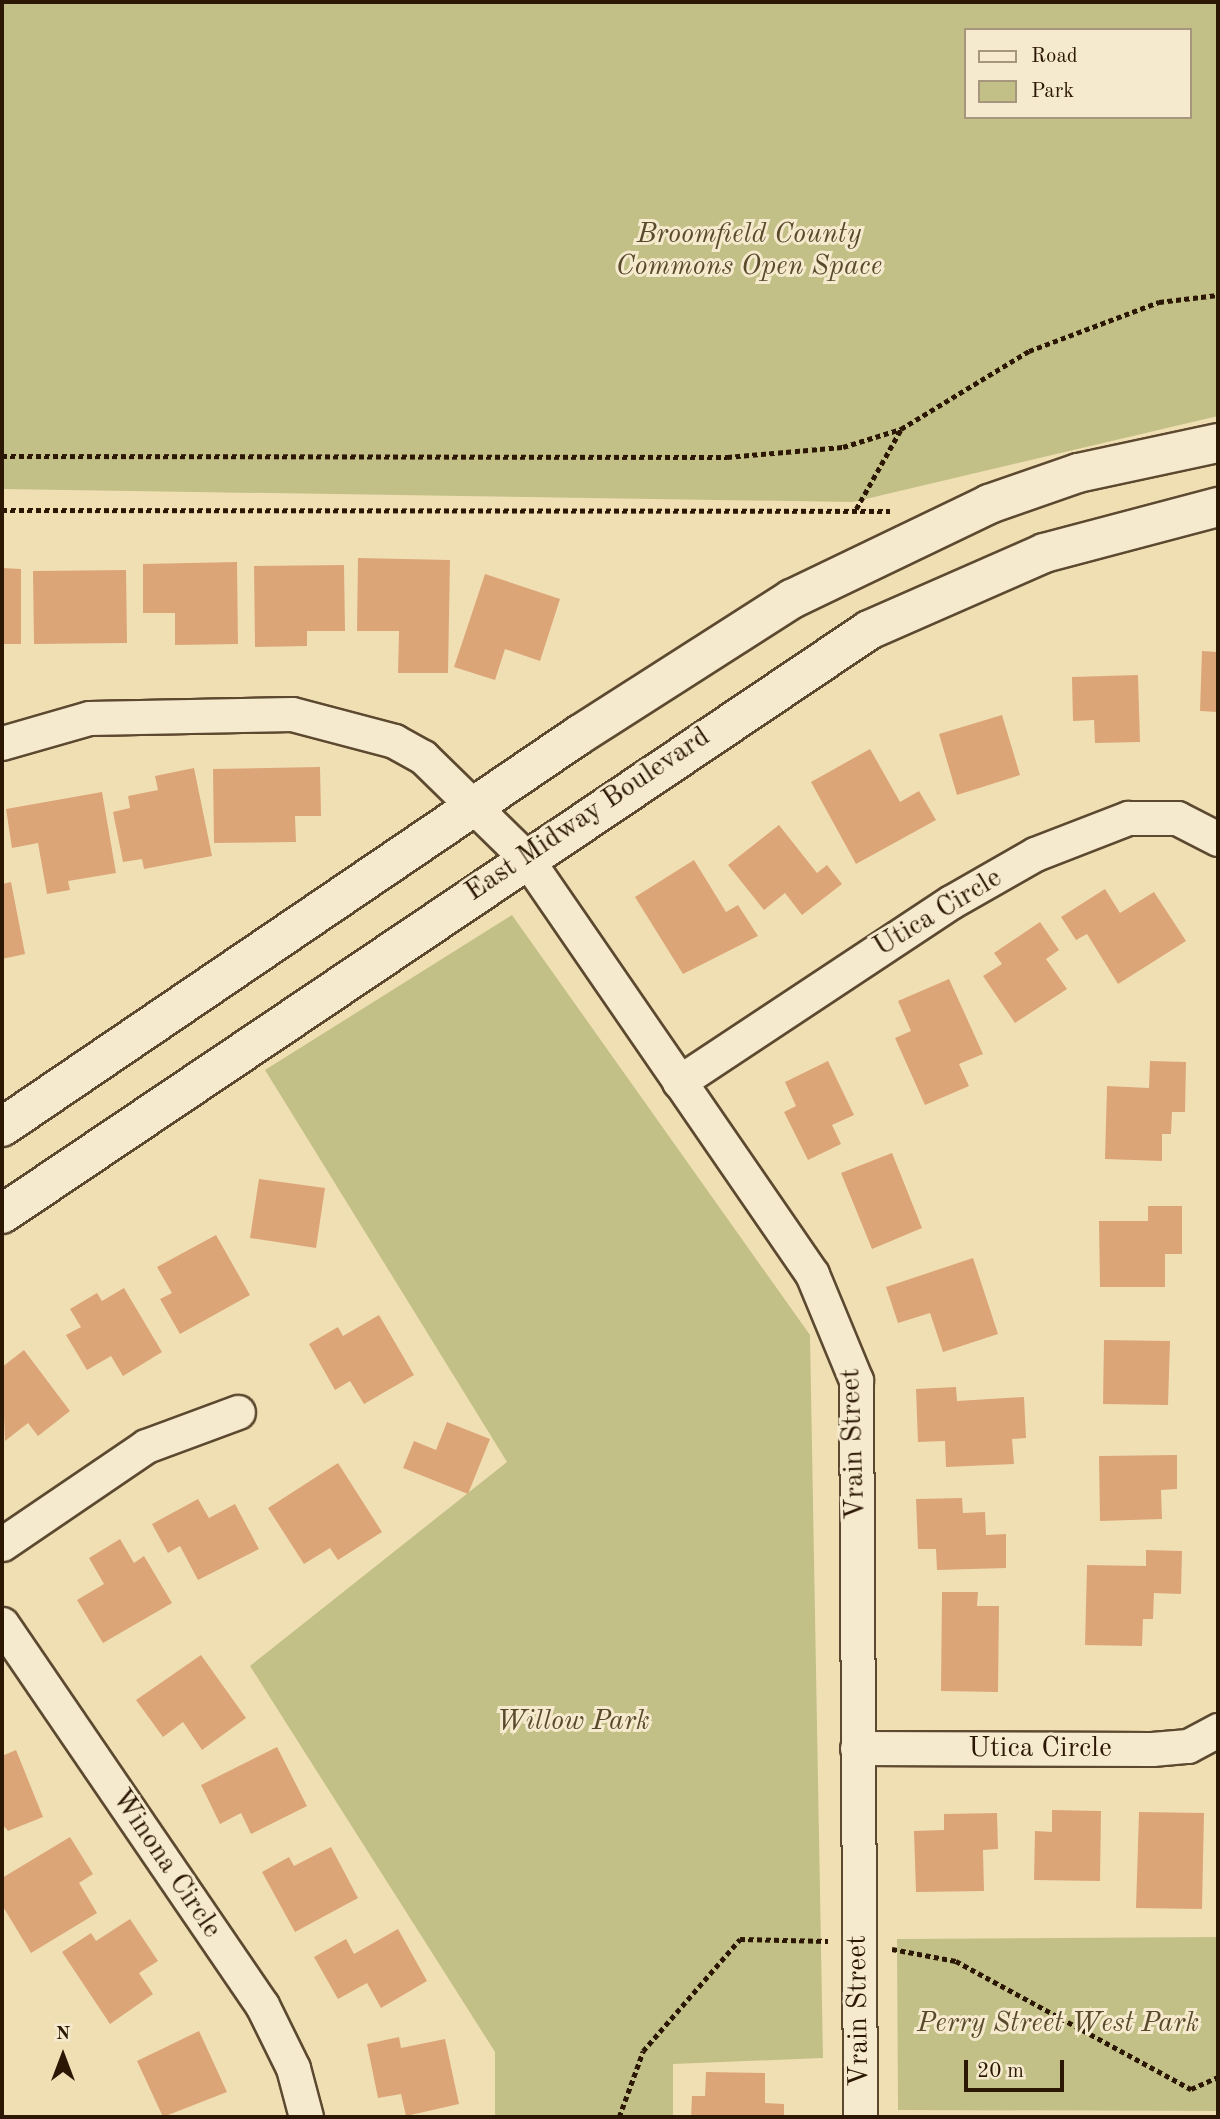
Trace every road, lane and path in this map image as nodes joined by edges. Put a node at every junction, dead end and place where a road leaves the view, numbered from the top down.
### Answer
1 (1218, 295) edge
2 (901, 429) junction
3 (1218, 443) edge
4 (2, 456) edge
5 (1218, 508) edge
6 (2, 510) edge
7 (2, 743) edge
8 (476, 805) junction
9 (1216, 834) edge
10 (526, 858) junction
11 (679, 1082) junction
12 (2, 1127) edge
13 (2, 1214) edge
14 (238, 1412) dead end
15 (2, 1544) edge
16 (2, 1623) edge
17 (1218, 1730) edge
18 (857, 1748) junction
19 (306, 2117) edge
20 (860, 2117) edge

1 - 2 path
2 - 4 path
2 - 6 path
3 - 8 main road
5 - 10 main road, East Midway Boulevard
7 - 8 street, Vrain Street
8 - 10 street, Vrain Street
8 - 12 main road
9 - 11 street, Utica Circle
10 - 11 street, Vrain Street
10 - 13 main road, East Midway Boulevard
11 - 18 street, Vrain Street
14 - 15 street
16 - 19 street, Winona Circle
17 - 18 street, Utica Circle
18 - 20 street, Vrain Street

